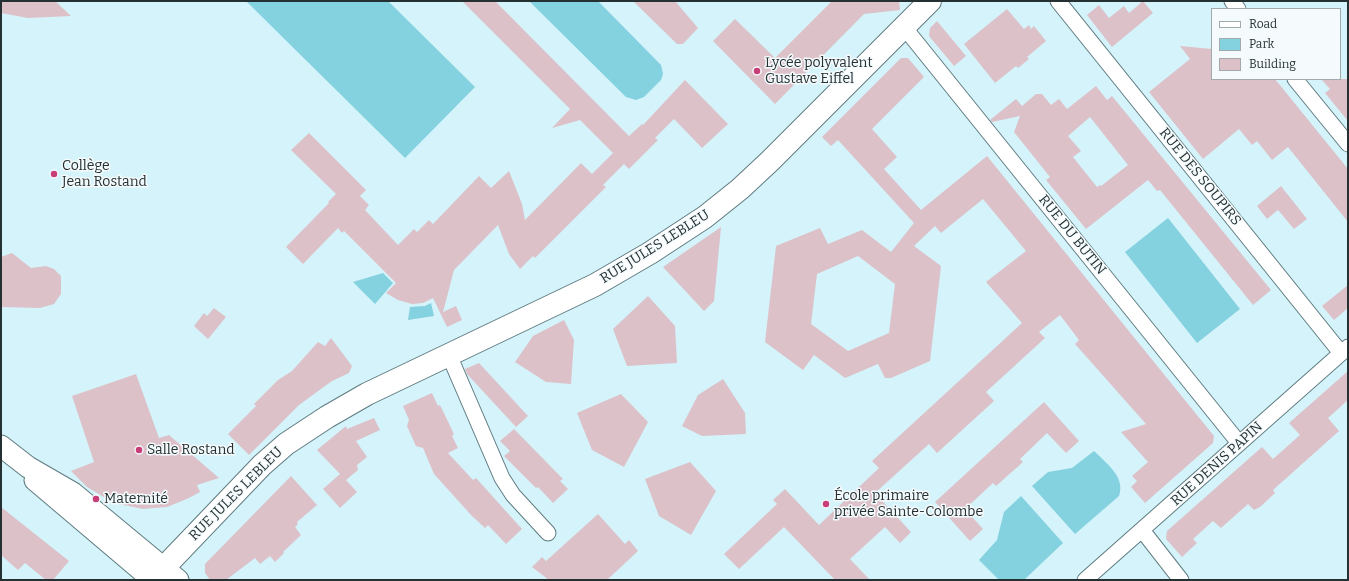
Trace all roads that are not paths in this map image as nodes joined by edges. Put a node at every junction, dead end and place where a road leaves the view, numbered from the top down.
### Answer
1 (930, 1) edge
2 (1058, 1) edge
3 (904, 27) junction
4 (1296, 80) edge
5 (1348, 144) edge
6 (1345, 350) edge
7 (449, 355) junction
8 (1239, 443) junction
9 (8, 452) edge
10 (1142, 530) junction
11 (548, 533) dead end
12 (164, 578) edge
13 (1085, 580) edge
14 (1181, 580) edge

1 - 3 main road, RUE JULES LEBLEU
2 - 6 street, RUE DES SOUPIRS
3 - 7 main road, RUE JULES LEBLEU
3 - 8 street, RUE DU BUTIN
4 - 5 street
6 - 8 street, RUE DENIS PAPIN
7 - 11 street
7 - 12 main road, RUE JULES LEBLEU
8 - 10 street, RUE DENIS PAPIN
9 - 12 street
10 - 13 street, RUE DENIS PAPIN
10 - 14 street

